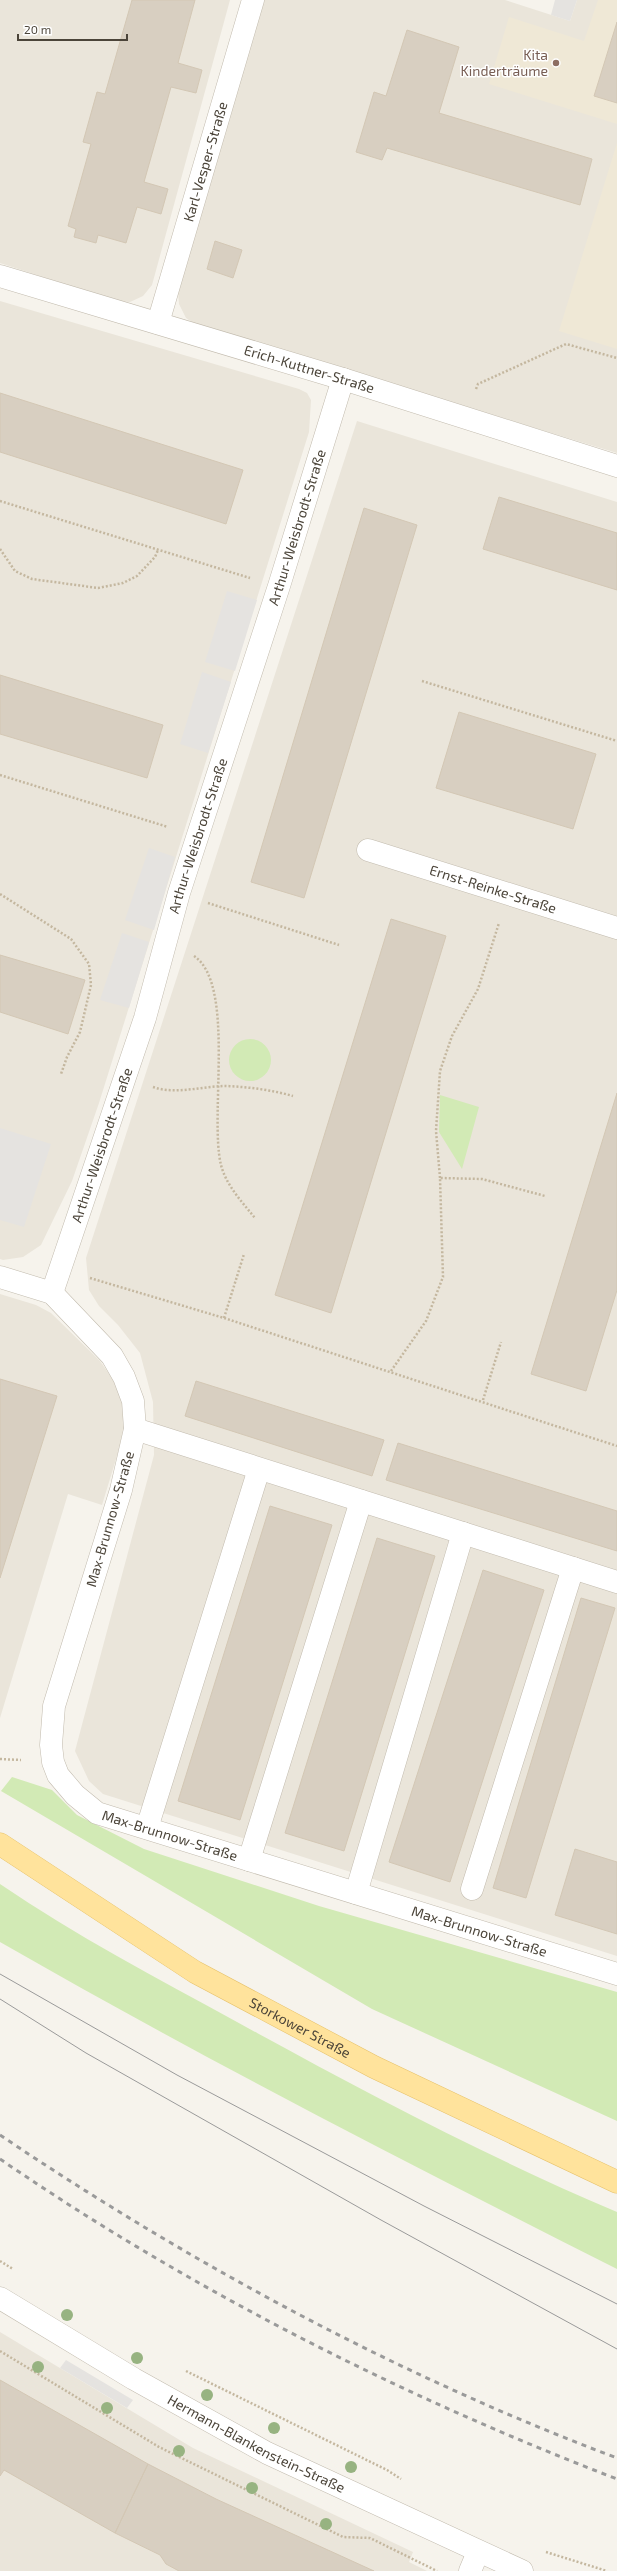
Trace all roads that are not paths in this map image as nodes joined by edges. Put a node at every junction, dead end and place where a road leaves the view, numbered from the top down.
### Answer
1 (253, 0) edge
2 (0, 276) edge
3 (158, 323) junction
4 (343, 379) junction
5 (617, 466) edge
6 (368, 850) dead end
7 (617, 928) edge
8 (0, 1277) edge
9 (52, 1293) junction
10 (135, 1430) junction
11 (259, 1469) junction
12 (361, 1501) junction
13 (463, 1533) junction
14 (573, 1568) junction
15 (617, 1582) edge
16 (146, 1828) junction
17 (0, 1844) edge
18 (249, 1860) junction
19 (472, 1889) dead end
20 (356, 1893) junction
21 (617, 1974) edge
22 (617, 2182) edge
23 (0, 2298) edge
24 (474, 2561) edge
25 (522, 2571) edge

1 - 3 street, Karl-Vesper-Straße
2 - 3 street, Erich-Kuttner-Straße
3 - 4 street, Erich-Kuttner-Straße
4 - 5 street, Erich-Kuttner-Straße
4 - 9 street, Arthur-Weisbrodt-Straße
6 - 7 street, Ernst-Reinke-Straße
8 - 9 street, Max-Brunnow-Straße
9 - 10 street, Max-Brunnow-Straße
10 - 11 street
10 - 16 street, Max-Brunnow-Straße
11 - 12 street
11 - 16 street
12 - 13 street
12 - 18 street
13 - 14 street
13 - 20 street
14 - 15 street
14 - 19 street
16 - 18 street, Max-Brunnow-Straße
17 - 22 main road, Storkower Straße
18 - 20 street, Max-Brunnow-Straße
20 - 21 street, Max-Brunnow-Straße
23 - 24 street, Hermann-Blankenstein-Straße
24 - 25 street, Hermann-Blankenstein-Straße

